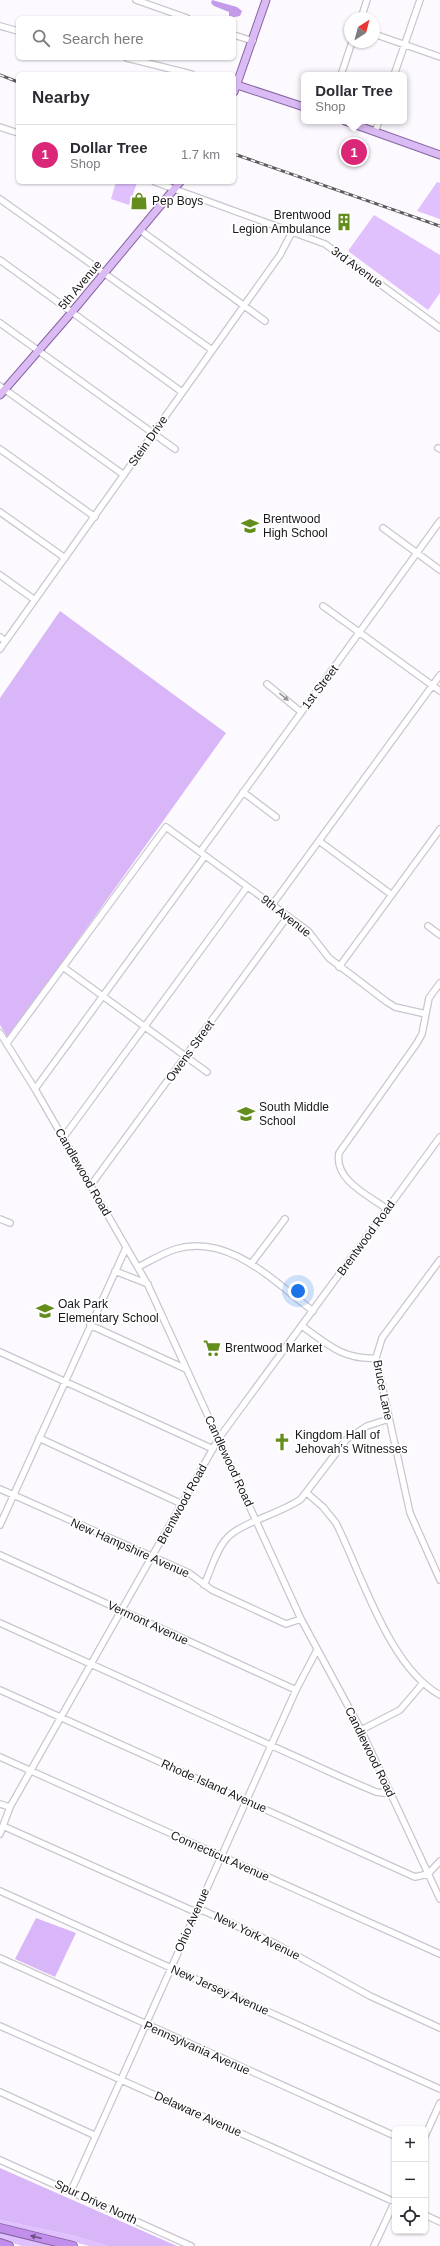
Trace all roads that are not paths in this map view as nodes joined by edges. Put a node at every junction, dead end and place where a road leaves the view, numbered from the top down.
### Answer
1 (136, 0) edge
2 (266, 0) edge
3 (367, 0) edge
4 (420, 0) edge
5 (363, 12) edge
6 (181, 16) edge
7 (0, 26) edge
8 (16, 30) edge
9 (236, 36) edge
10 (380, 36) edge
11 (253, 41) junction
12 (404, 45) junction
13 (350, 48) edge
14 (440, 57) edge
15 (135, 60) edge
16 (183, 72) edge
17 (342, 72) edge
18 (395, 72) edge
19 (236, 84) edge
20 (236, 87) edge
21 (301, 106) edge
22 (352, 124) edge
23 (378, 124) edge
24 (0, 127) edge
25 (16, 132) edge
26 (375, 132) junction
27 (440, 155) edge
28 (161, 184) edge
29 (179, 184) edge
30 (175, 189) junction
31 (0, 199) edge
32 (140, 230) junction
33 (292, 232) junction
34 (0, 260) edge
35 (104, 273) junction
36 (243, 306) junction
37 (72, 312) junction
38 (265, 321) dead end
39 (0, 323) edge
40 (440, 328) edge
41 (212, 350) junction
42 (38, 351) junction
43 (2, 390) edge
44 (182, 392) junction
45 (153, 434) junction
46 (0, 449) edge
47 (174, 449) dead end
48 (124, 475) junction
49 (0, 512) edge
50 (95, 517) junction
51 (440, 522) edge
52 (383, 528) dead end
53 (417, 553) junction
54 (65, 558) junction
55 (440, 570) edge
56 (0, 575) edge
57 (35, 600) junction
58 (323, 606) dead end
59 (360, 633) junction
60 (0, 637) edge
61 (5, 641) junction
62 (0, 649) edge
63 (440, 675) edge
64 (267, 684) dead end
65 (432, 686) junction
66 (440, 691) edge
67 (301, 712) junction
68 (243, 792) junction
69 (276, 817) dead end
70 (440, 829) edge
71 (319, 841) junction
72 (200, 852) junction
73 (205, 856) junction
74 (247, 886) junction
75 (392, 895) junction
76 (272, 905) junction
77 (288, 916) junction
78 (428, 926) dead end
79 (440, 935) edge
80 (63, 967) junction
81 (339, 967) junction
82 (440, 983) edge
83 (103, 996) junction
84 (426, 1014) junction
85 (144, 1026) junction
86 (0, 1033) edge
87 (7, 1044) junction
88 (186, 1056) junction
89 (207, 1072) dead end
90 (35, 1089) junction
91 (440, 1137) edge
92 (62, 1138) junction
93 (91, 1185) junction
94 (387, 1209) junction
95 (0, 1219) edge
96 (285, 1219) dead end
97 (10, 1223) dead end
98 (126, 1248) junction
99 (440, 1260) edge
100 (251, 1264) junction
101 (138, 1267) junction
102 (115, 1271) junction
103 (148, 1285) junction
104 (313, 1311) junction
105 (90, 1325) junction
106 (302, 1326) junction
107 (0, 1352) edge
108 (376, 1358) junction
109 (186, 1369) junction
110 (64, 1381) junction
111 (389, 1419) junction
112 (39, 1438) junction
113 (219, 1438) junction
114 (213, 1449) junction
115 (0, 1489) edge
116 (307, 1493) junction
117 (13, 1495) junction
118 (182, 1504) junction
119 (257, 1522) junction
120 (0, 1524) edge
121 (0, 1555) edge
122 (152, 1557) junction
123 (440, 1580) edge
124 (204, 1585) junction
125 (122, 1610) junction
126 (302, 1619) junction
127 (0, 1623) edge
128 (317, 1650) junction
129 (92, 1665) junction
130 (423, 1683) junction
131 (0, 1690) edge
132 (296, 1690) junction
133 (440, 1695) edge
134 (62, 1718) junction
135 (361, 1730) junction
136 (271, 1746) junction
137 (0, 1757) edge
138 (31, 1771) junction
139 (391, 1794) junction
140 (246, 1801) junction
141 (0, 1804) edge
142 (10, 1808) junction
143 (3, 1826) junction
144 (0, 1834) edge
145 (221, 1856) junction
146 (440, 1861) edge
147 (428, 1874) junction
148 (0, 1891) edge
149 (440, 1899) edge
150 (196, 1910) junction
151 (440, 1954) edge
152 (0, 1958) edge
153 (170, 1968) junction
154 (144, 2024) junction
155 (0, 2026) edge
156 (440, 2028) edge
157 (120, 2079) junction
158 (440, 2089) edge
159 (0, 2092) edge
160 (440, 2103) edge
161 (428, 2129) edge
162 (94, 2135) junction
163 (392, 2135) edge
164 (0, 2160) edge
165 (71, 2191) junction
166 (392, 2201) edge
167 (392, 2208) edge
168 (428, 2216) edge
169 (440, 2222) edge
170 (0, 2228) edge
171 (0, 2243) edge
172 (9, 2246) edge
173 (73, 2246) edge
174 (191, 2246) edge
175 (374, 2246) edge

1 - 6 street
2 - 11 main road
3 - 5 street
4 - 12 street
7 - 8 street
9 - 11 street
10 - 12 street
11 - 19 main road
12 - 14 street
12 - 18 street
13 - 17 street
15 - 16 street
20 - 21 main road
22 - 26 main road
23 - 26 street
24 - 25 street
26 - 27 main road
28 - 30 street, 3rd Avenue
29 - 30 main road, 5th Avenue
30 - 32 main road, 5th Avenue
30 - 33 street, 3rd Avenue
31 - 35 street
32 - 35 main road, 5th Avenue
32 - 36 street
33 - 36 street, Stein Drive
33 - 40 street, 3rd Avenue
34 - 37 street
35 - 37 main road, 5th Avenue
35 - 41 street
36 - 38 street
36 - 41 street, Stein Drive
37 - 42 main road, 5th Avenue
37 - 44 street
39 - 42 street
41 - 44 street, Stein Drive
42 - 43 main road, 5th Avenue
42 - 45 street
43 - 48 street
44 - 45 street, Stein Drive
45 - 47 street
45 - 48 street, Stein Drive
46 - 50 street
48 - 50 street, Stein Drive
49 - 54 street
50 - 54 street, Stein Drive
51 - 53 street, 1st Street
52 - 53 street
53 - 55 street
53 - 59 street, 1st Street
54 - 57 street, Stein Drive
56 - 57 street
57 - 61 street, Stein Drive
58 - 59 street
59 - 65 street
59 - 67 street, 1st Street
60 - 61 street
61 - 62 street, Stein Drive
63 - 65 street
64 -> 67 street
65 - 66 street
65 - 71 street
67 - 68 street, 1st Street
68 - 69 street
68 - 72 street, 1st Street
70 - 75 street
71 - 75 street
71 - 76 street
72 - 73 street, 9th Avenue
72 - 80 street, 9th Avenue
73 - 74 street, 9th Avenue
73 - 83 street
74 - 76 street, 9th Avenue
74 - 85 street
75 - 81 street
76 - 77 street, 9th Avenue
77 - 81 street, 9th Avenue
77 - 88 street, Owens Street
78 - 79 street
80 - 83 street
80 - 87 street
81 - 84 street, 9th Avenue
82 - 84 street
83 - 85 street
83 - 90 street
84 - 94 street
85 - 88 street
85 - 92 street
86 - 87 street, Candlewood Road
87 - 90 street, Candlewood Road
88 - 89 street
88 - 93 street, Owens Street
90 - 92 street, Candlewood Road
91 - 94 street, Brentwood Road
92 - 93 street, Candlewood Road
93 - 98 street, Candlewood Road
94 - 104 street, Brentwood Road
95 - 97 street
96 - 100 street
98 - 101 street, Candlewood Road
98 - 102 street
99 - 108 street, Bruce Lane
100 - 101 street
100 - 104 street
101 - 103 street, Candlewood Road
102 - 103 street
102 - 105 street
103 - 109 street, Candlewood Road
104 - 106 street, Brentwood Road
105 - 109 street
105 - 110 street
106 - 108 street
106 - 113 street, Brentwood Road
107 - 110 street
108 - 111 street, Bruce Lane
109 - 113 street, Candlewood Road
110 - 112 street
110 - 114 street
111 - 116 street
111 - 123 street, Bruce Lane
112 - 117 street
112 - 118 street
113 - 114 street, Brentwood Road
113 - 119 street, Candlewood Road
114 - 118 street, Brentwood Road
115 - 117 street, New Hampshire Avenue
116 - 119 street
116 - 130 street
117 - 120 street
117 - 122 street, New Hampshire Avenue
118 - 122 street, Brentwood Road
119 - 124 street
119 - 126 street, Candlewood Road
121 - 125 street, Vermont Avenue
122 - 124 street, New Hampshire Avenue
122 - 125 street, Brentwood Road
124 - 126 street, New Hampshire Avenue
125 - 129 street, Brentwood Road
125 - 132 street, Vermont Avenue
126 - 128 street, Candlewood Road
127 - 129 street
128 - 132 street, Ohio Avenue
128 - 135 street, Candlewood Road
129 - 134 street, Brentwood Road
129 - 136 street
130 - 133 street
130 - 135 street
131 - 134 street, Rhode Island Avenue
132 - 136 street, Ohio Avenue
134 - 138 street, Brentwood Road
134 - 140 street, Rhode Island Avenue
135 - 139 street, Candlewood Road
136 - 139 street
136 - 140 street, Ohio Avenue
137 - 138 street, Connecticut Avenue
138 - 142 street, Brentwood Road
138 - 145 street, Connecticut Avenue
139 - 147 street, Candlewood Road
140 - 145 street, Ohio Avenue
140 - 147 street, Rhode Island Avenue
141 - 142 street
142 - 143 street, Brentwood Road
143 - 144 street, Brentwood Road
143 - 150 street, New York Avenue
145 - 150 street, Ohio Avenue
145 - 151 street, Connecticut Avenue
146 - 147 street
147 - 149 street, Candlewood Road
148 - 153 street, New Jersey Avenue
150 - 153 street, Ohio Avenue
150 - 156 street, New York Avenue
152 - 154 street, Pennsylvania Avenue
153 - 154 street, Ohio Avenue
153 - 158 street, New Jersey Avenue
154 - 157 street, Ohio Avenue
154 - 163 street, Pennsylvania Avenue
155 - 157 street, Delaware Avenue
157 - 162 street, Ohio Avenue
157 - 166 street, Delaware Avenue
159 - 162 street
160 - 161 street
162 - 165 street, Ohio Avenue
164 - 165 street, Spur Drive North
165 - 174 street, Spur Drive North
167 - 175 street
168 - 169 street
173 -> 170 highway
171 - 172 highway

